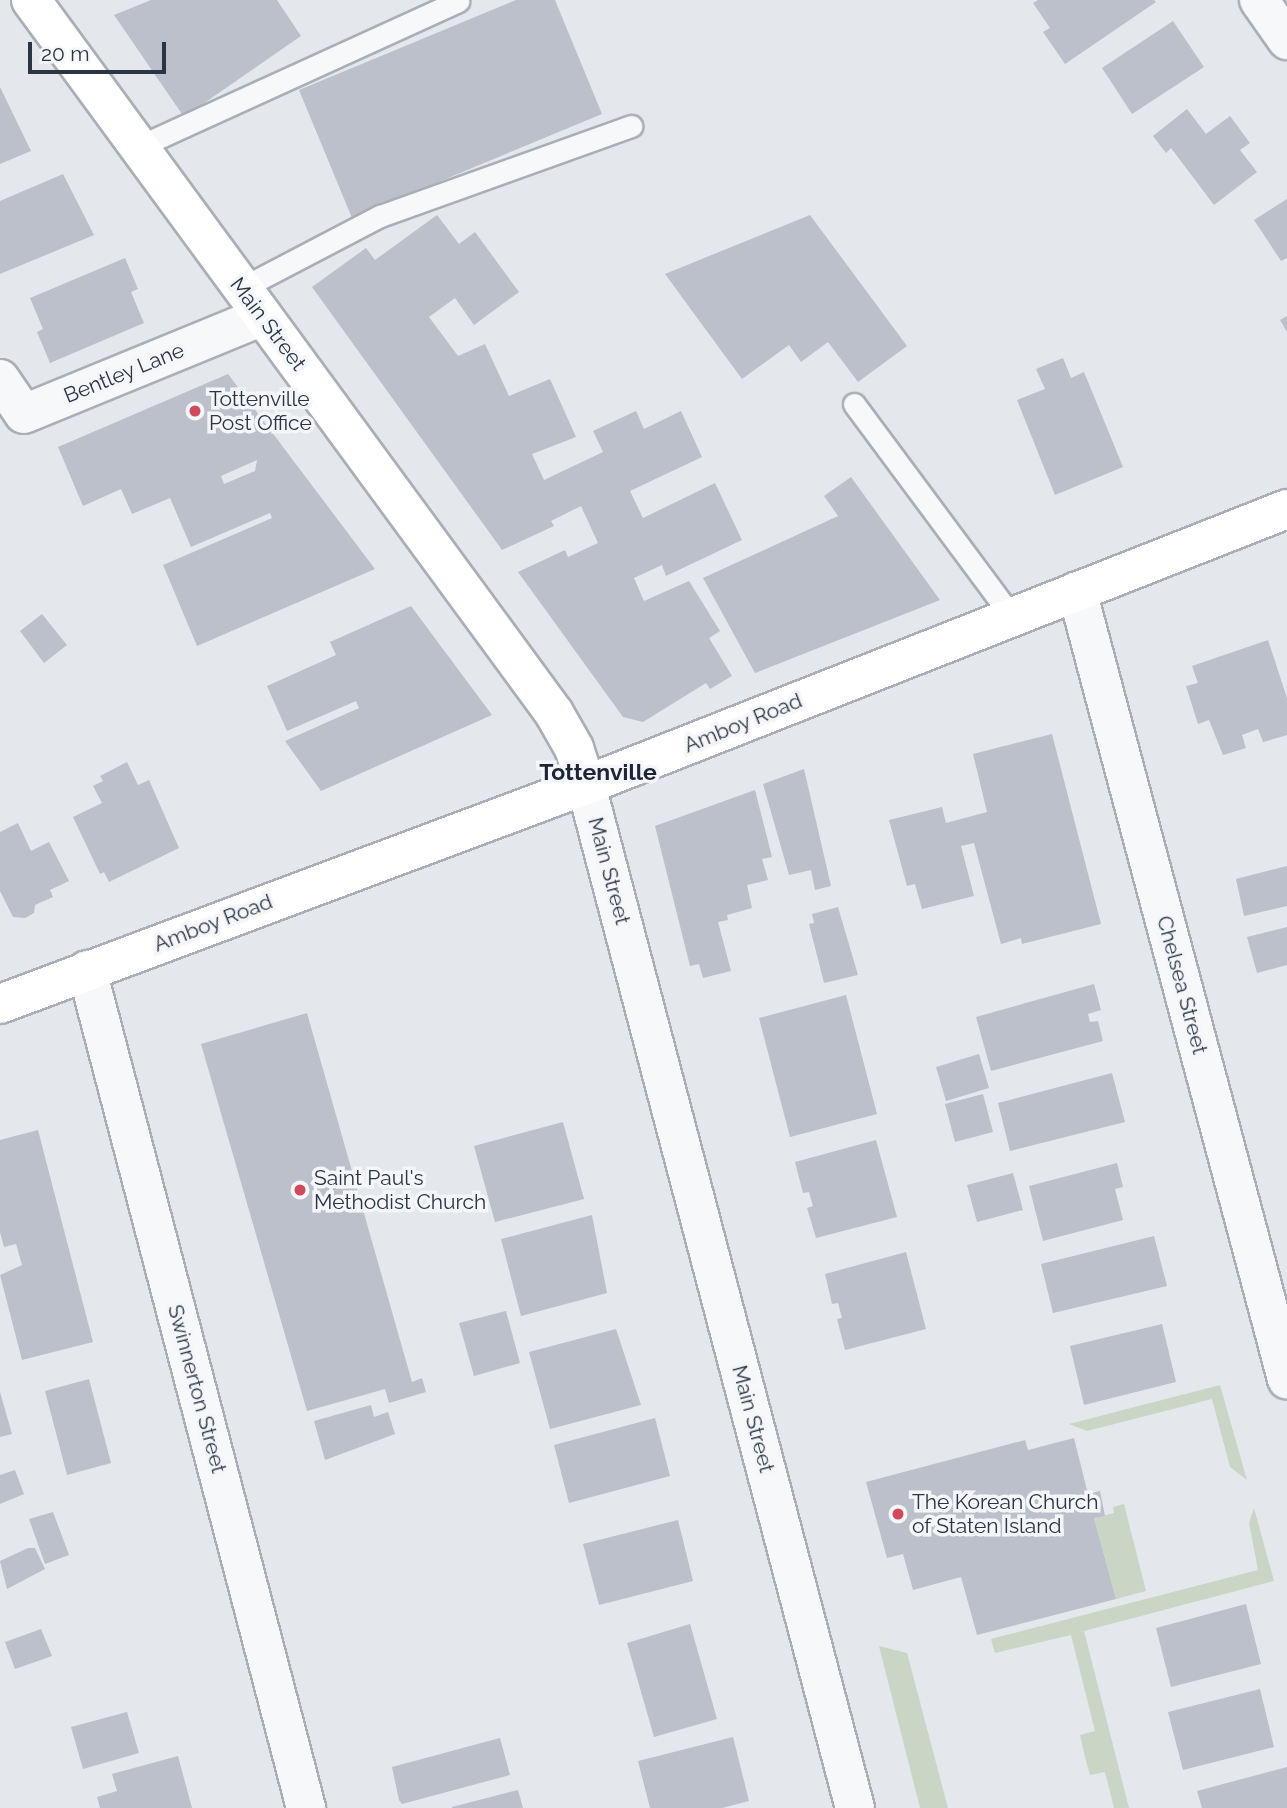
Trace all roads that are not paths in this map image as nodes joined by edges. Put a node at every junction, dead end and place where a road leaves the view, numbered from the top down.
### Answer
1 (30, 0) edge
2 (1259, 0) edge
3 (458, 1) edge
4 (1287, 40) edge
5 (631, 126) dead end
6 (138, 147) junction
7 (252, 302) junction
8 (0, 379) edge
9 (854, 404) dead end
10 (1287, 509) edge
11 (1077, 591) junction
12 (1012, 617) junction
13 (586, 785) junction
14 (87, 970) junction
15 (0, 1004) edge
16 (1287, 1379) edge
17 (306, 1808) edge
18 (855, 1808) edge

1 - 6 street, Main Street
2 - 4 street
3 - 6 lane
5 - 7 lane
6 - 7 street, Main Street
7 - 8 street, Bentley Lane
7 - 13 street, Main Street
9 - 12 lane
10 - 11 street, Amboy Road
11 - 12 street, Amboy Road
11 - 16 street, Chelsea Street
12 - 13 street, Amboy Road
13 - 14 street, Amboy Road
13 - 18 street, Main Street
14 - 15 street, Amboy Road
14 - 17 street, Swinnerton Street

